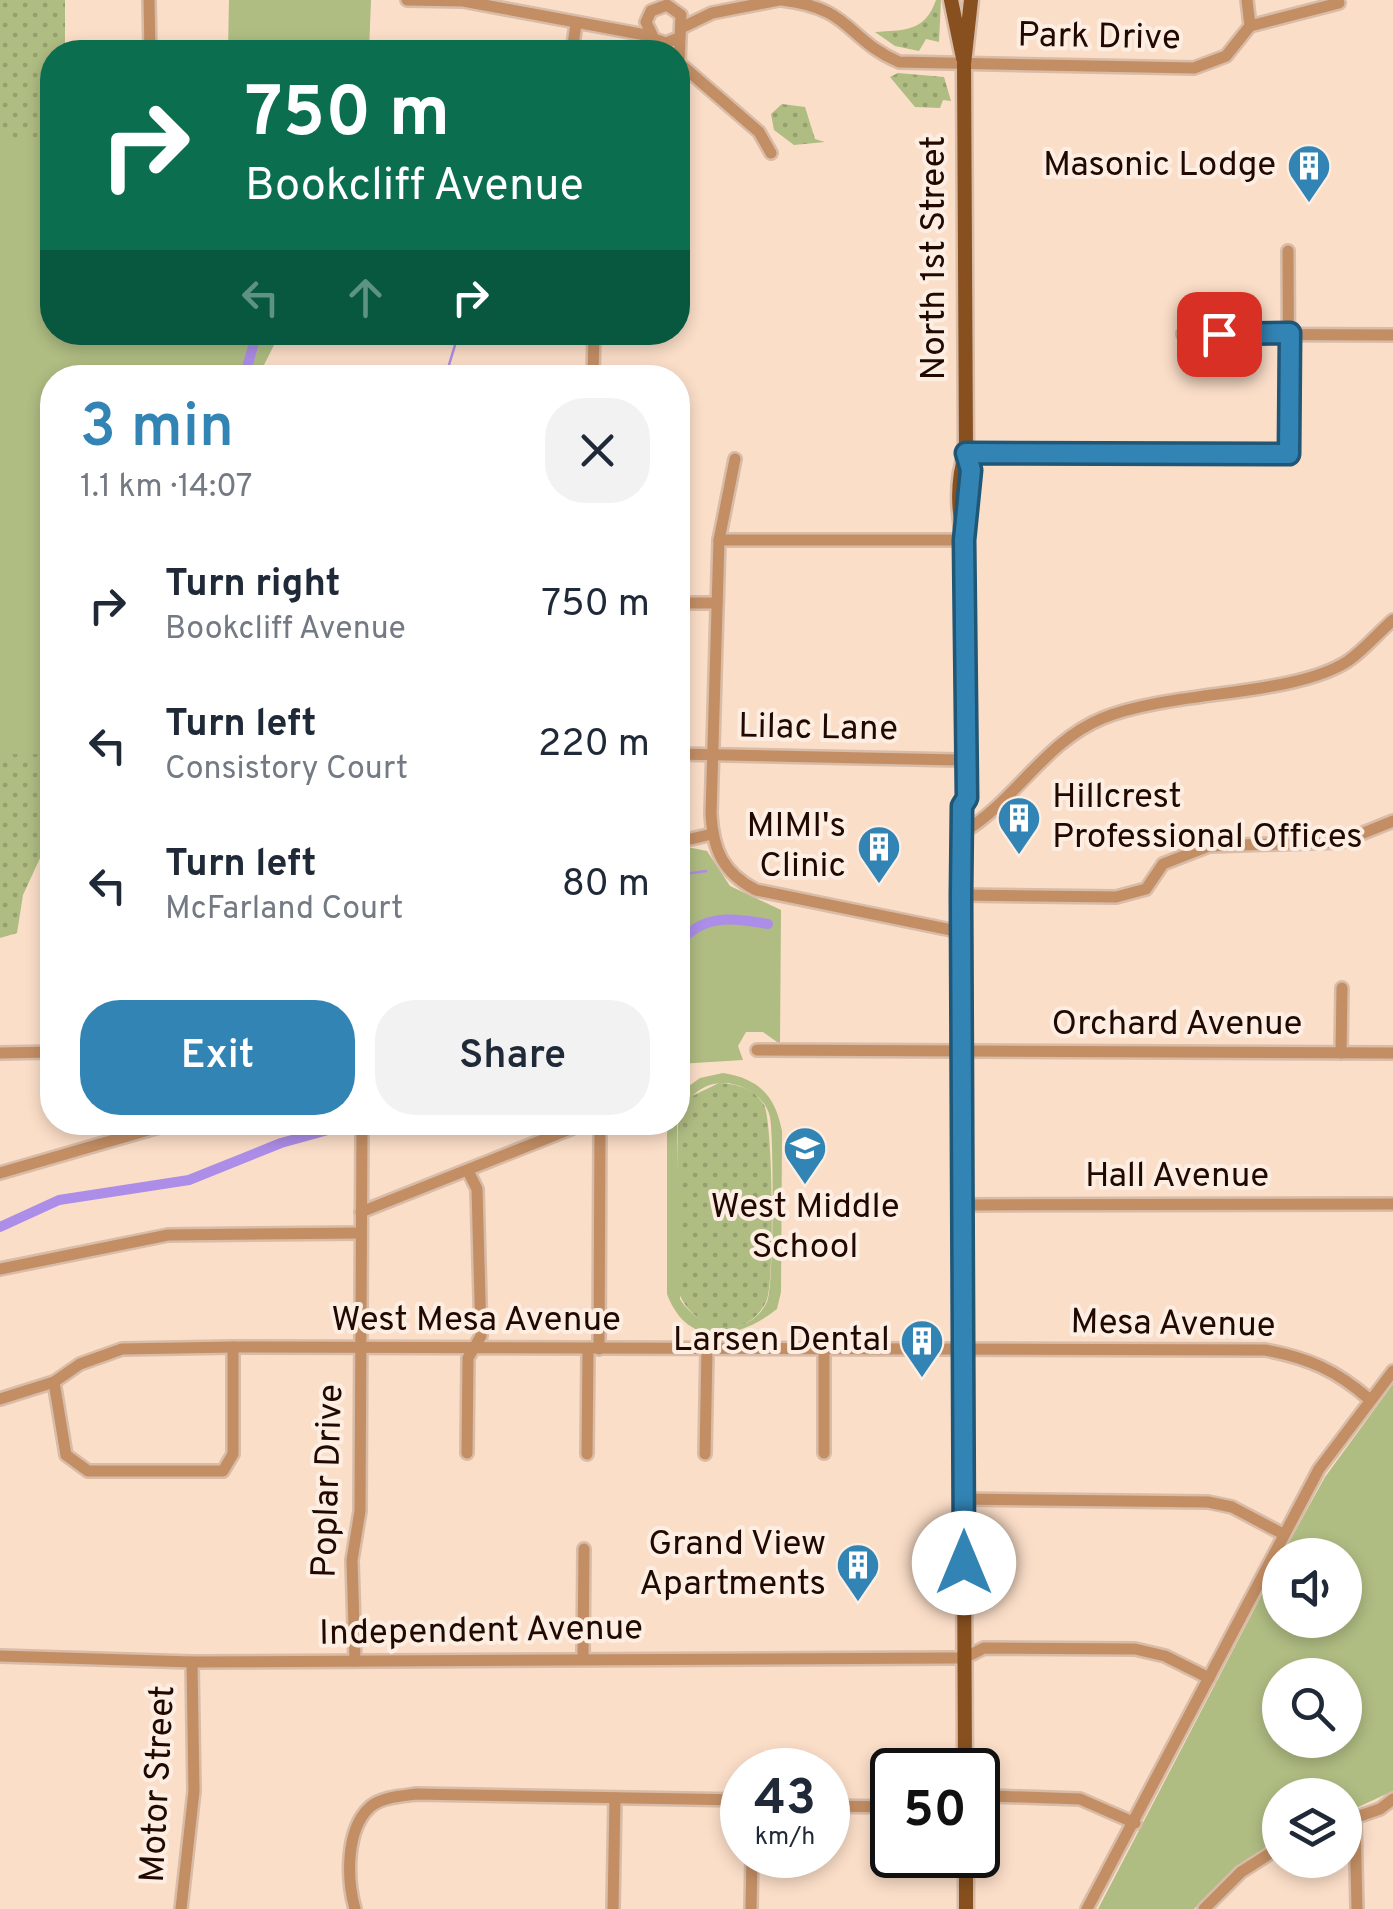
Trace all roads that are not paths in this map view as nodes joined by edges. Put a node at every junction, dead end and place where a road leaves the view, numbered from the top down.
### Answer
1 (149, 0) edge
2 (408, 0) edge
3 (780, 0) edge
4 (951, 0) edge
5 (970, 0) edge
6 (1248, 0) edge
7 (1340, 3) dead end
8 (670, 5) edge
9 (649, 11) edge
10 (712, 12) junction
11 (576, 24) junction
12 (1250, 26) junction
13 (623, 32) junction
14 (680, 32) junction
15 (655, 39) junction
16 (150, 40) edge
17 (574, 40) edge
18 (679, 40) edge
19 (964, 64) junction
20 (690, 72) edge
21 (771, 152) dead end
22 (1288, 251) dead end
23 (1290, 333) junction
24 (1183, 334) dead end
25 (1393, 335) edge
26 (966, 453) junction
27 (735, 458) dead end
28 (719, 540) junction
29 (964, 540) junction
30 (690, 602) edge
31 (716, 603) junction
32 (1393, 620) edge
33 (964, 708) junction
34 (690, 754) edge
35 (714, 754) junction
36 (958, 760) junction
37 (962, 806) junction
38 (1393, 821) edge
39 (962, 833) junction
40 (712, 834) junction
41 (690, 839) edge
42 (961, 895) junction
43 (961, 932) junction
44 (1342, 988) dead end
45 (757, 1050) dead end
46 (0, 1052) edge
47 (40, 1052) edge
48 (961, 1052) junction
49 (1340, 1053) junction
50 (1393, 1053) edge
51 (130, 1135) edge
52 (362, 1135) edge
53 (556, 1135) edge
54 (600, 1135) edge
55 (468, 1171) junction
56 (0, 1172) edge
57 (962, 1204) junction
58 (1393, 1204) edge
59 (361, 1212) junction
60 (361, 1233) junction
61 (0, 1269) edge
62 (233, 1347) junction
63 (360, 1348) junction
64 (474, 1348) junction
65 (593, 1349) junction
66 (706, 1349) junction
67 (824, 1350) junction
68 (962, 1351) junction
69 (1393, 1371) edge
70 (54, 1382) junction
71 (0, 1399) edge
72 (1369, 1399) junction
73 (824, 1452) dead end
74 (467, 1454) dead end
75 (587, 1454) dead end
76 (705, 1454) dead end
77 (963, 1499) junction
78 (1283, 1534) junction
79 (584, 1549) dead end
80 (0, 1656) edge
81 (583, 1658) junction
82 (964, 1658) junction
83 (192, 1662) junction
84 (355, 1662) junction
85 (1209, 1678) junction
86 (965, 1748) edge
87 (1000, 1796) edge
88 (615, 1798) junction
89 (1393, 1799) edge
90 (720, 1800) edge
91 (1386, 1811) edge
92 (1136, 1824) junction
93 (1262, 1859) edge
94 (752, 1878) edge
95 (966, 1878) edge
96 (1355, 1878) edge
97 (181, 1909) edge
98 (356, 1909) edge
99 (613, 1909) edge
100 (752, 1909) edge
101 (966, 1909) edge
102 (1087, 1909) edge
103 (1204, 1909) edge
104 (1357, 1909) edge

1 - 16 street
2 - 11 street
3 - 10 street
3 - 19 street, Park Drive
4 - 19 main road, North 1st Street
5 - 19 main road, North 1st Street
6 - 12 street
7 - 12 street
8 - 9 street
8 - 10 street
8 - 14 street
9 - 13 street
9 - 15 street
10 - 14 street
11 - 13 street
11 - 17 street
12 - 19 street, Park Drive
13 - 15 street
14 - 15 street
14 - 18 street
19 - 26 main road, North 1st Street
20 - 21 street
22 - 23 street
23 - 24 street
23 - 25 street
23 - 26 street
26 - 29 main road, North 1st Street
27 - 28 street
28 - 29 street
28 - 31 street
29 - 33 main road, North 1st Street
30 - 31 street
31 - 35 street
32 - 39 street
33 - 36 main road, North 1st Street
33 - 37 main road, North 1st Street
34 - 35 street, Lilac Lane
35 - 36 street, Lilac Lane
35 - 40 street
36 - 37 main road, North 1st Street
37 - 39 main road, North 1st Street
38 - 42 street
39 - 42 main road, North 1st Street
40 - 41 street
40 - 43 street
42 - 43 main road, North 1st Street
43 - 48 main road, North 1st Street
44 - 49 street
45 - 48 street, Orchard Avenue
46 - 47 street
48 - 49 street, Orchard Avenue
48 - 57 main road, North 1st Street
49 - 50 street, Orchard Avenue
51 - 56 street
52 - 59 street, Poplar Drive
53 - 55 street
54 - 65 street
55 - 59 street
55 - 64 street
57 - 58 street, Hall Avenue
57 - 68 main road, North 1st Street
59 - 60 street, Poplar Drive
60 - 61 street
60 - 63 street, Poplar Drive
62 - 63 street, West Mesa Avenue
62 - 70 street, West Mesa Avenue
62 - 70 street
63 - 64 street, West Mesa Avenue
63 - 84 street, Poplar Drive
64 - 65 street, West Mesa Avenue
64 - 74 street
65 - 66 street, West Mesa Avenue
65 - 75 street
66 - 67 street, West Mesa Avenue
66 - 76 street
67 - 68 street, West Mesa Avenue
67 - 73 street
68 - 72 street, Mesa Avenue
68 - 77 main road, North 1st Street
69 - 72 street
70 - 71 street, West Mesa Avenue
72 - 78 street
77 - 78 street
77 - 82 main road, North 1st Street
78 - 85 street
79 - 81 street
80 - 83 street, Independent Avenue
81 - 82 street, Independent Avenue
81 - 84 street, Independent Avenue
82 - 85 street, Independent Avenue
82 - 86 main road, North 1st Street
83 - 84 street, Independent Avenue
83 - 97 street, Motor Street
85 - 92 street
87 - 92 street
88 - 90 street
88 - 98 street
88 - 99 street
89 - 91 street
92 - 102 street
93 - 103 street
94 - 100 street
95 - 101 main road
96 - 104 street

